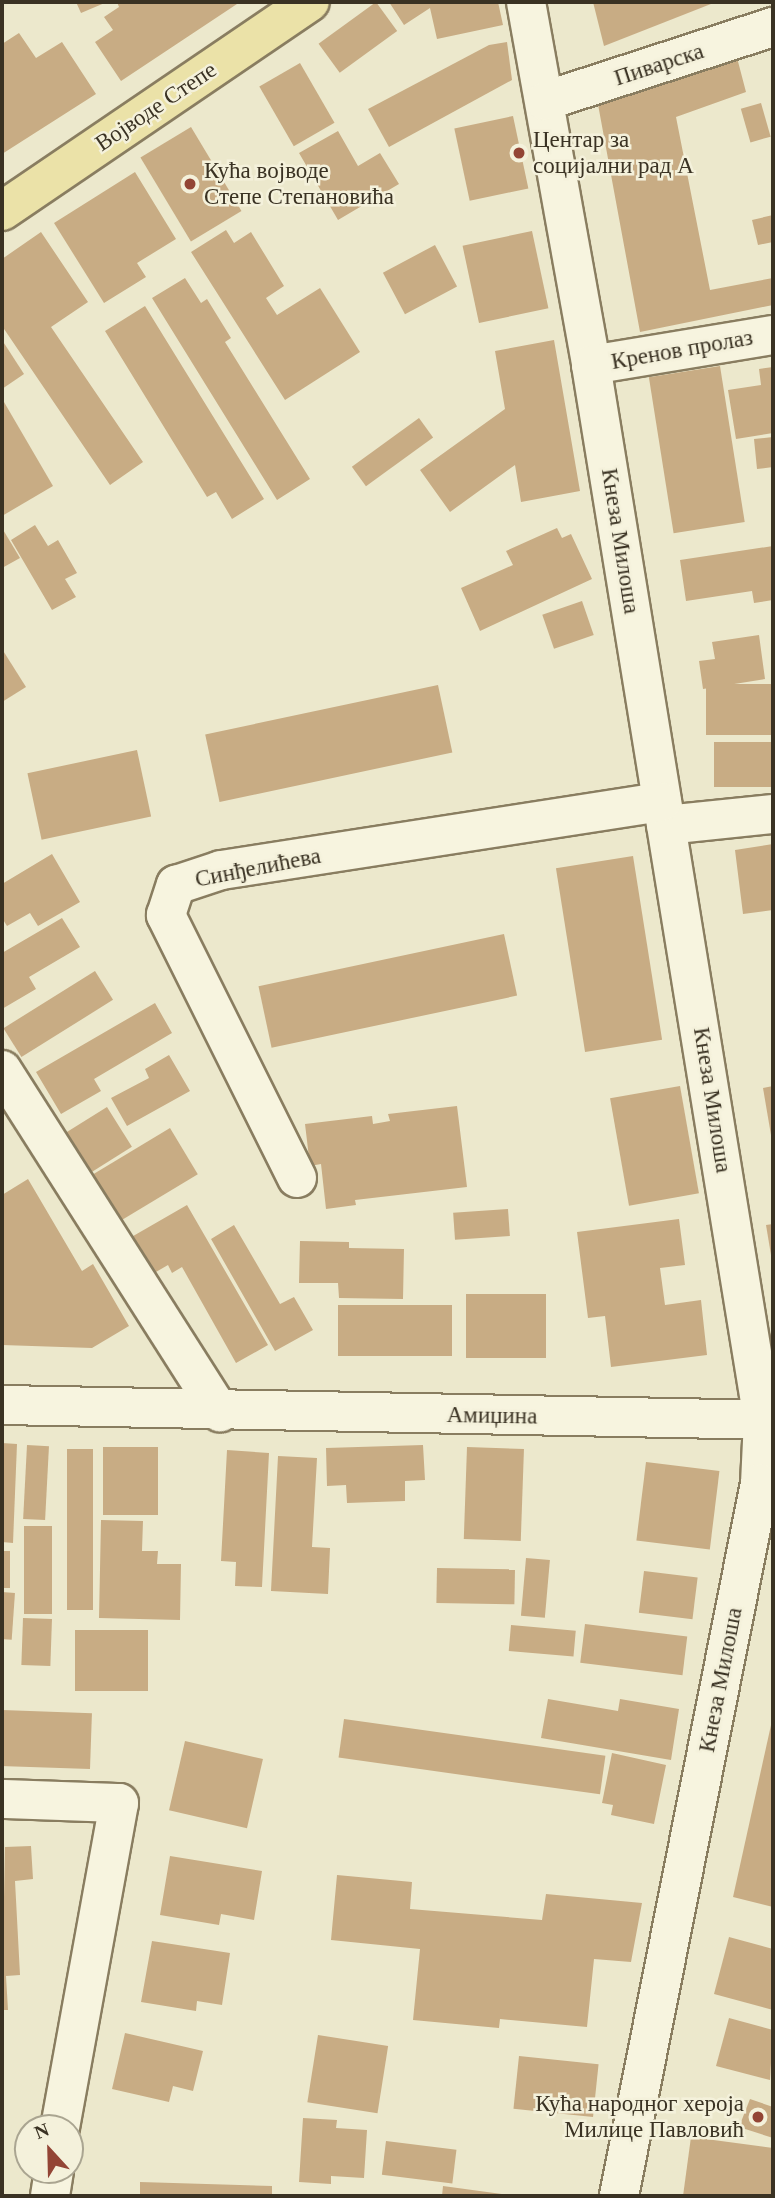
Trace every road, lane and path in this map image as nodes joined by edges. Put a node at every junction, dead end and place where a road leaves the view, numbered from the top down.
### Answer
1 (310, 2) edge
2 (526, 2) edge
3 (773, 27) edge
4 (545, 101) junction
5 (2, 211) edge
6 (773, 334) edge
7 (591, 365) junction
8 (664, 813) junction
9 (773, 814) edge
10 (2, 1070) edge
11 (297, 1178) dead end
12 (2, 1405) edge
13 (220, 1412) junction
14 (768, 1420) edge
15 (2, 1799) edge
16 (63, 2114) edge
17 (619, 2196) edge

1 - 5 main road, Војводе Степе
2 - 4 street, Кнеза Милоша
3 - 4 street, Пиварска
4 - 7 street, Кнеза Милоша
6 - 7 street, Кренов пролаз
7 - 8 street, Кнеза Милоша
8 - 9 street, Синђелићева
8 - 11 street, Синђелићева
8 - 14 street, Кнеза Милоша
10 - 13 street
12 - 13 street, Амиџина
13 - 14 street, Амиџина
14 - 17 street, Кнеза Милоша
15 - 16 street

